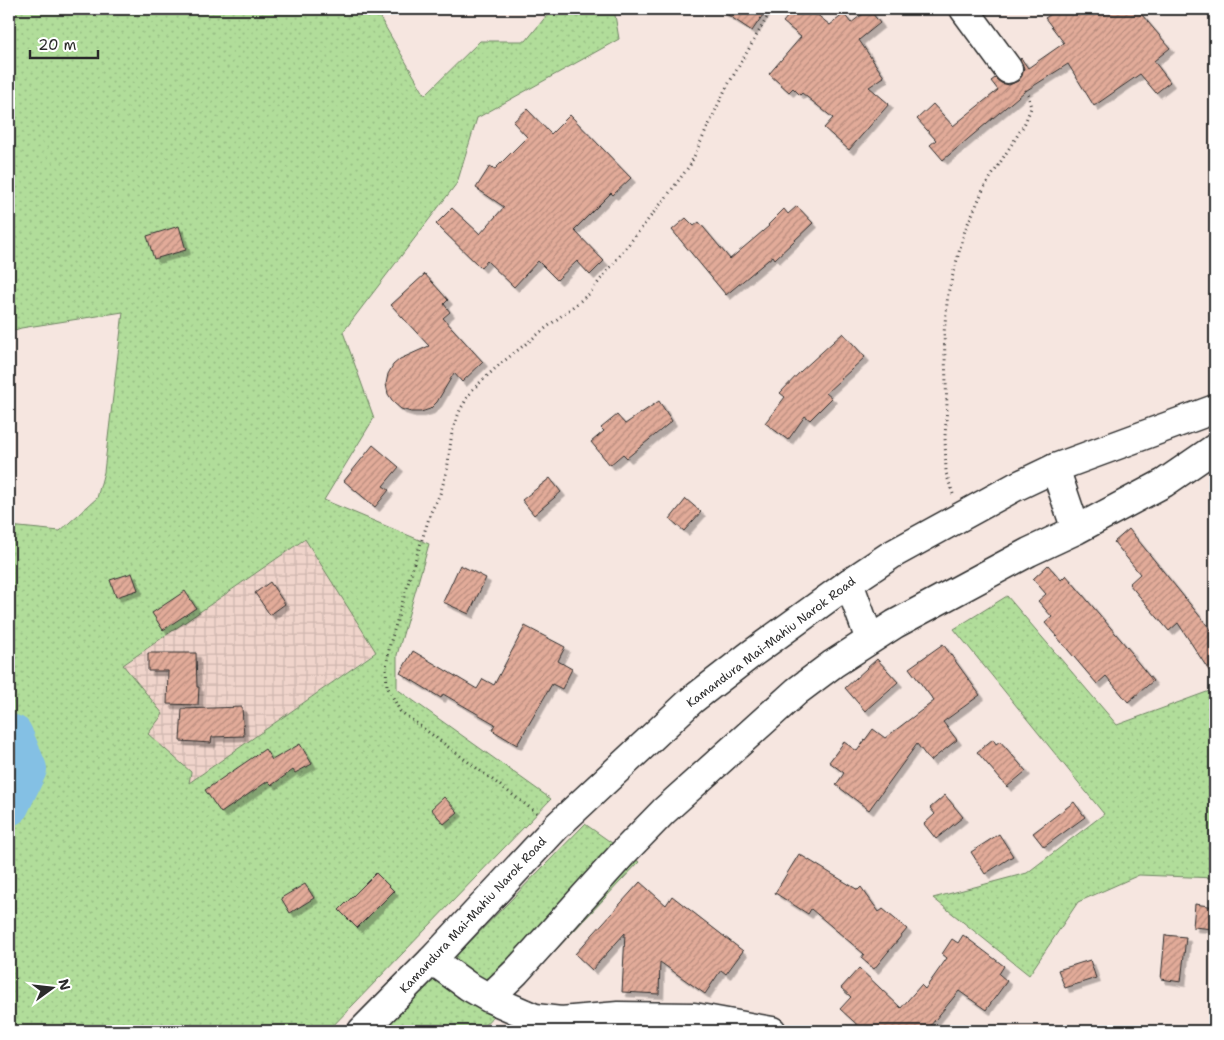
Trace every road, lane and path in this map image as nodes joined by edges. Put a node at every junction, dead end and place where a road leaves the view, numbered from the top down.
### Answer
1 (772, 9) edge
2 (964, 9) edge
3 (1008, 69) joint
4 (1215, 409) edge
5 (1215, 448) edge
6 (1055, 468) junction
7 (964, 516) junction
8 (1076, 530) junction
9 (848, 583) junction
10 (870, 640) junction
11 (556, 827) junction
12 (432, 960) junction
13 (489, 998) junction
14 (362, 1031) edge
15 (772, 1031) edge

1 - 11 path
2 - 3 main road
3 - 7 path
4 - 6 main road, Kamandura Mai-Mahiu Narok Road
5 - 8 main road
6 - 7 main road, Kamandura Mai-Mahiu Narok Road
6 - 8 main road
7 - 9 main road, Kamandura Mai-Mahiu Narok Road
8 - 10 main road
9 - 10 main road
9 - 11 main road, Kamandura Mai-Mahiu Narok Road
10 - 13 main road
11 - 12 main road, Kamandura Mai-Mahiu Narok Road
12 - 13 main road
12 - 14 main road, Kamandura Mai-Mahiu Narok Road
13 - 15 main road

